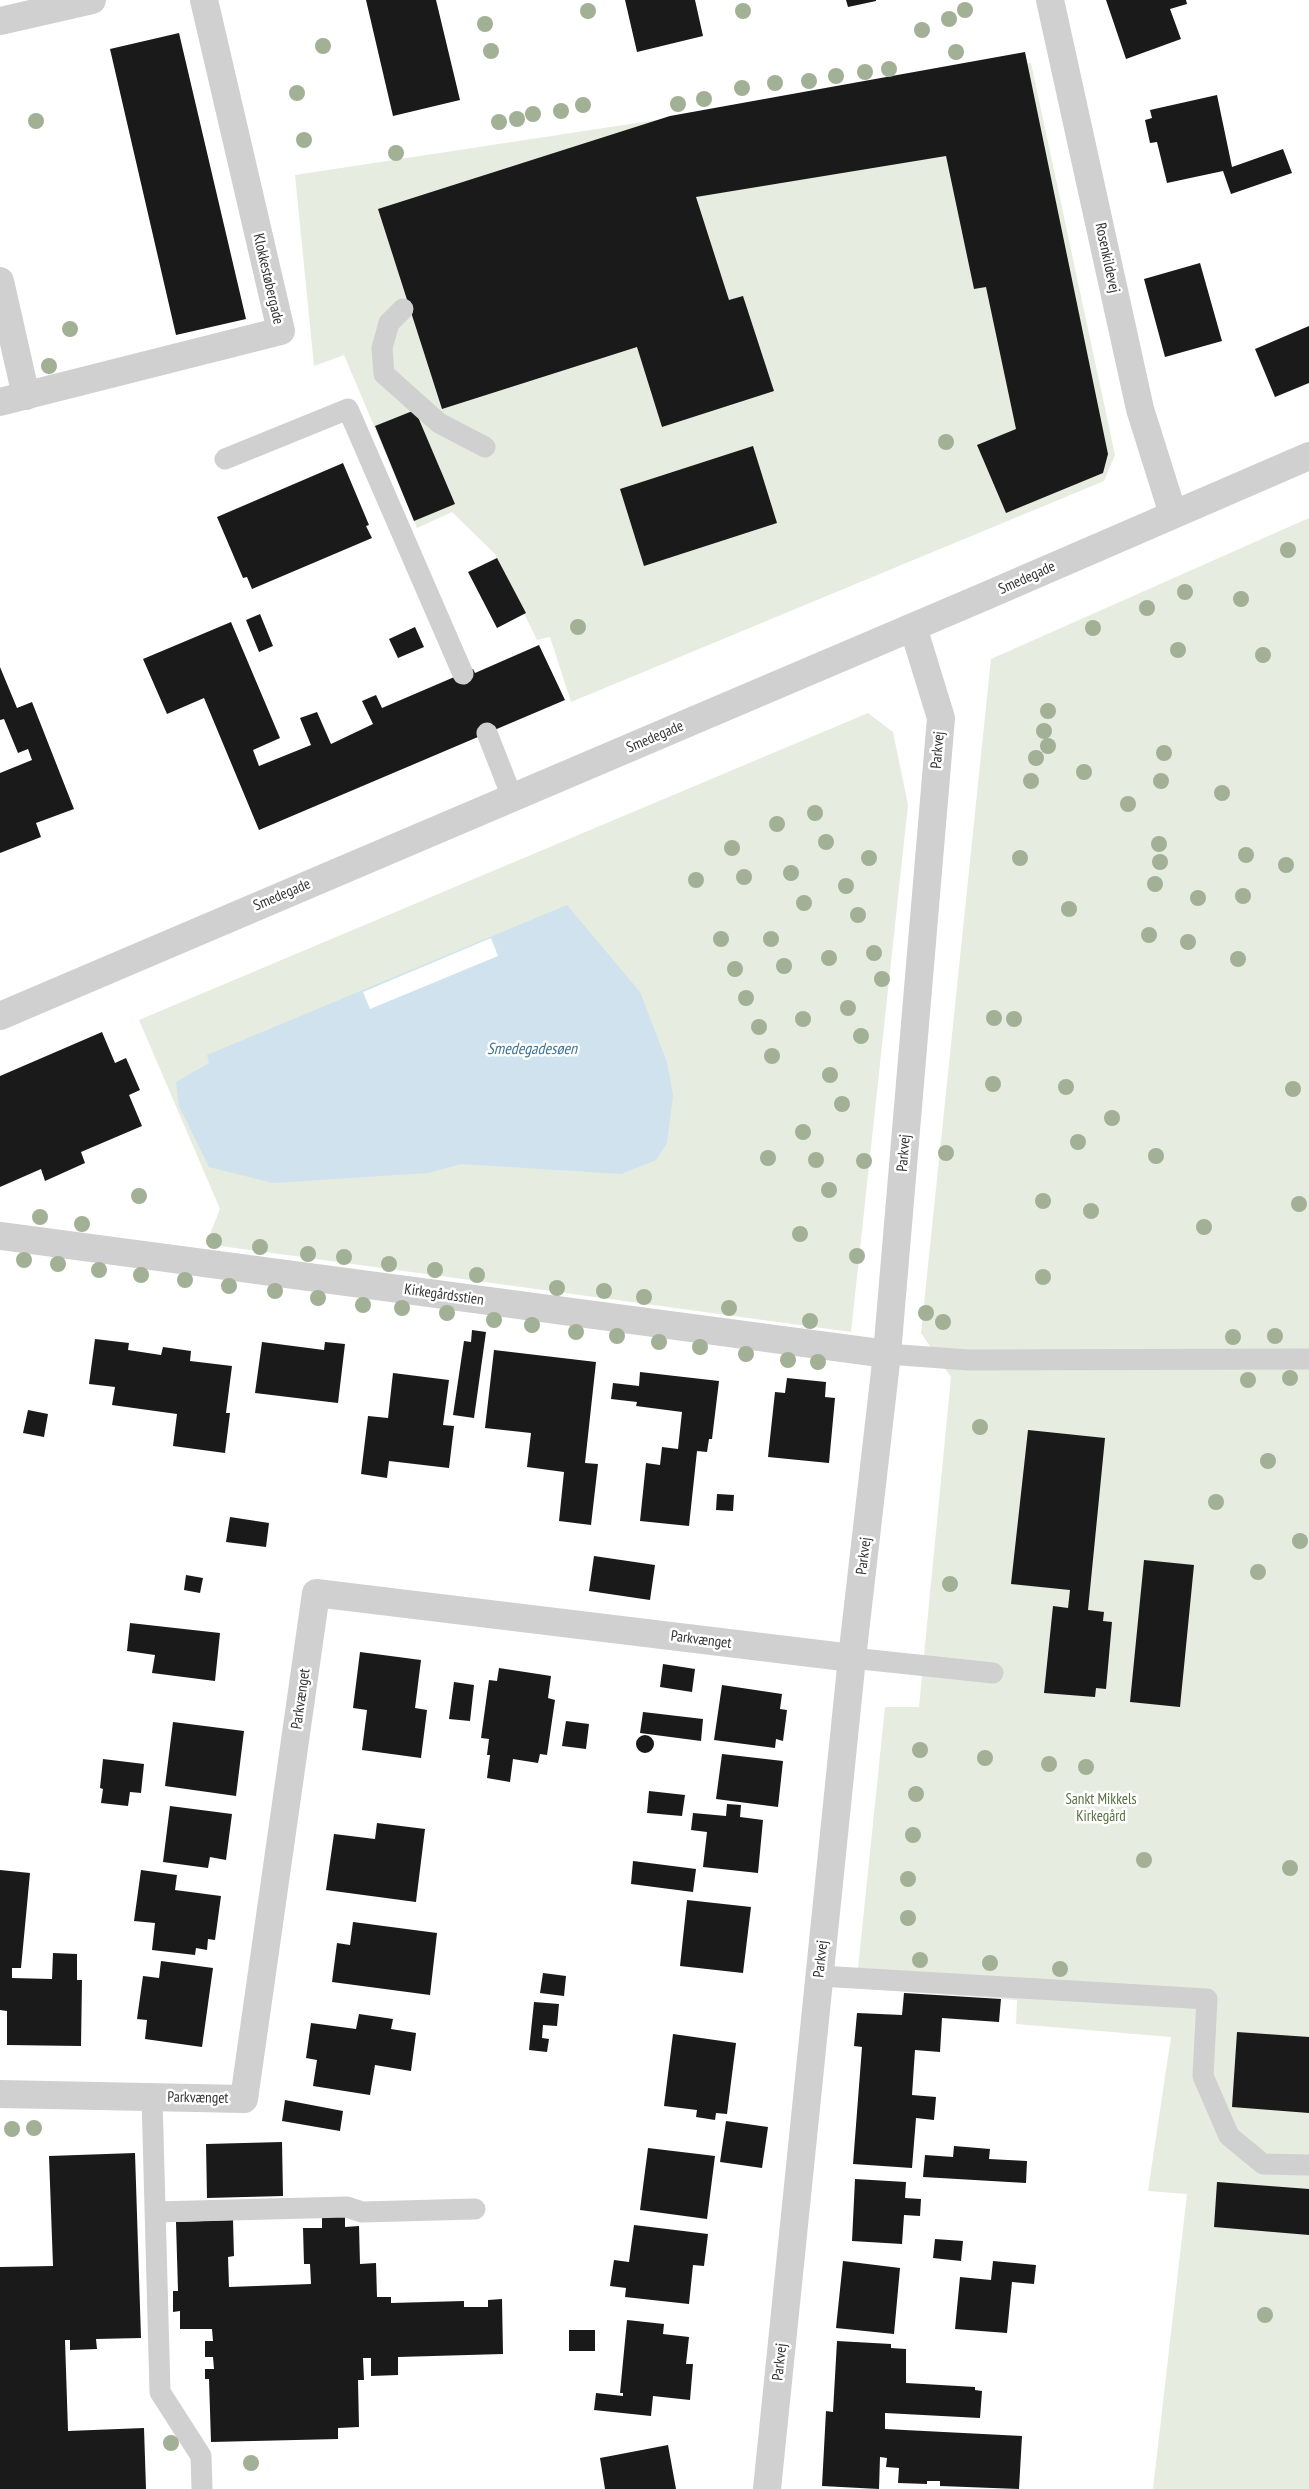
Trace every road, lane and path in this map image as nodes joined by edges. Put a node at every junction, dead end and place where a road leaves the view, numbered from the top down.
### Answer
1 (92, 0) edge
2 (204, 0) edge
3 (1050, 0) edge
4 (0, 21) edge
5 (0, 281) edge
6 (402, 309) dead end
7 (26, 396) junction
8 (0, 402) edge
9 (485, 447) dead end
10 (1309, 456) edge
11 (225, 459) dead end
12 (1173, 514) junction
13 (913, 627) junction
14 (463, 674) dead end
15 (486, 733) dead end
16 (512, 797) junction
17 (1, 1014) edge
18 (0, 1236) edge
19 (887, 1354) junction
20 (1309, 1359) edge
21 (852, 1658) junction
22 (993, 1674) dead end
23 (820, 1976) junction
24 (0, 2094) edge
25 (152, 2097) junction
26 (1309, 2165) edge
27 (475, 2210) dead end
28 (154, 2212) junction
29 (202, 2489) edge
30 (767, 2489) edge

1 - 4 street
2 - 7 street, Klokkestøbergade
3 - 12 street, Rosenkildevej
5 - 7 street
6 - 9 lane
7 - 8 street, Klokkestøbergade
10 - 12 street, Smedegade
11 - 14 lane
12 - 13 street, Smedegade
13 - 16 street, Smedegade
13 - 19 street, Parkvej
15 - 16 lane
16 - 17 street, Smedegade
18 - 19 street, Kirkegårdsstien
19 - 20 lane
19 - 21 street, Parkvej
21 - 22 lane
21 - 23 street, Parkvej
21 - 25 street, Parkvænget
23 - 26 lane
23 - 30 street, Parkvej
24 - 25 street, Parkvænget
25 - 28 lane
27 - 28 lane
28 - 29 lane

